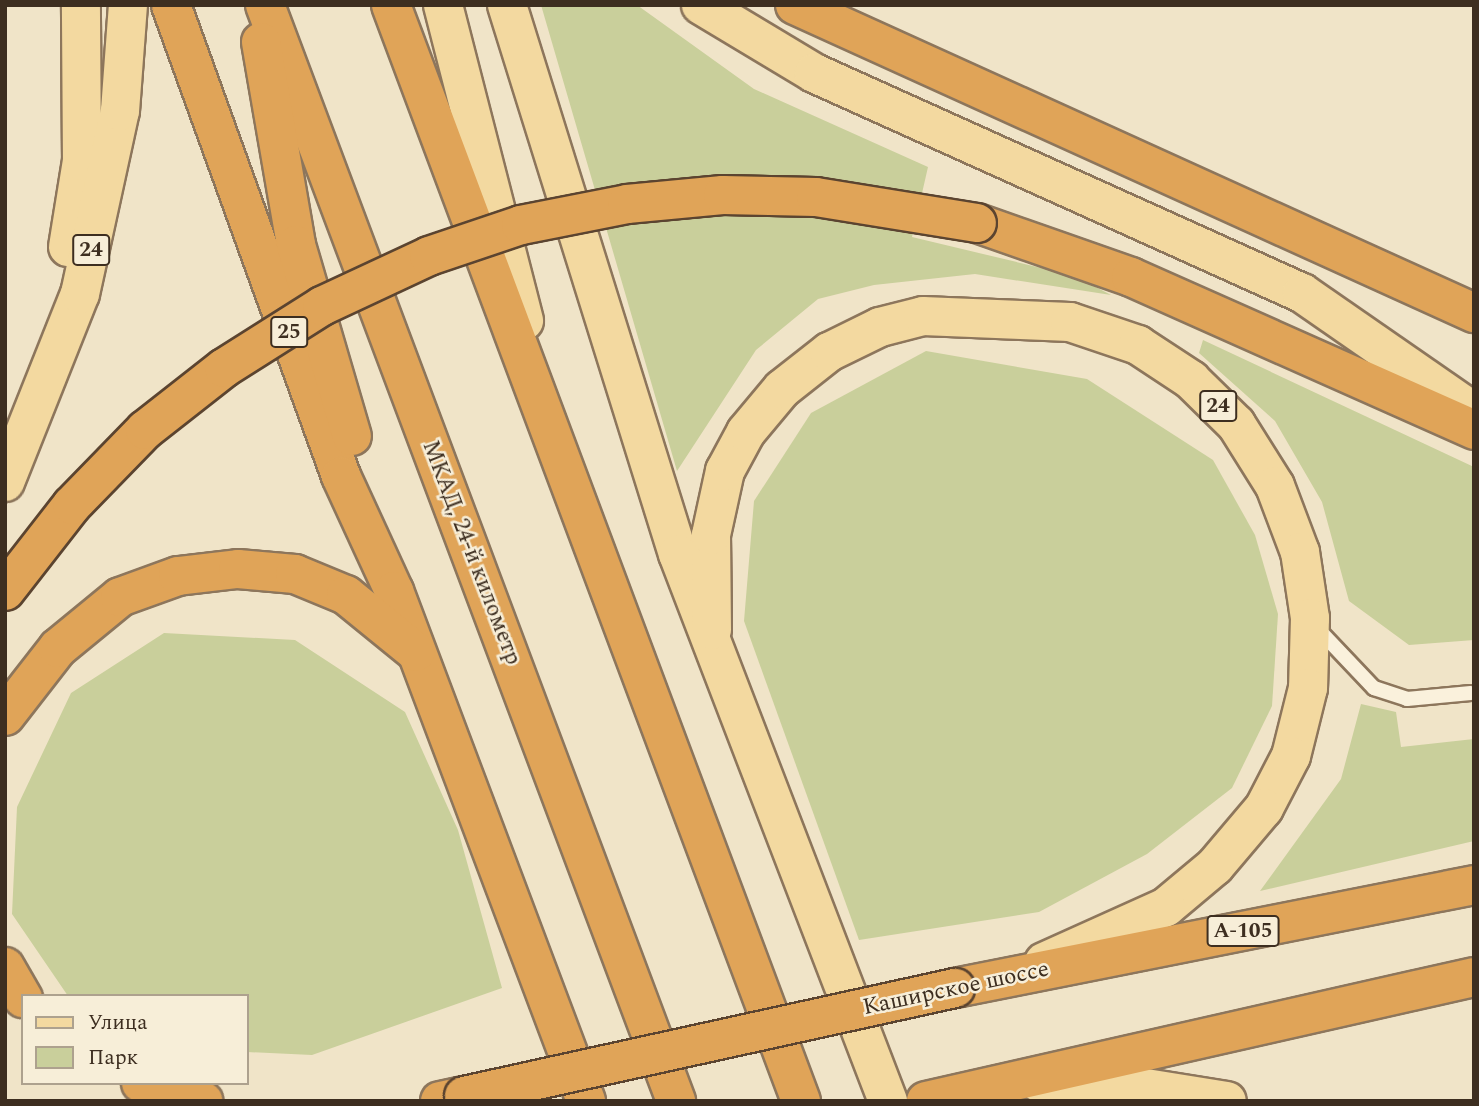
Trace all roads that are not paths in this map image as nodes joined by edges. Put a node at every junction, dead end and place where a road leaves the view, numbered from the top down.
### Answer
1 (81, 5) edge
2 (128, 5) edge
3 (171, 5) edge
4 (255, 5) edge
5 (265, 5) edge
6 (391, 5) edge
7 (443, 5) edge
8 (507, 5) edge
9 (701, 5) edge
10 (795, 5) edge
11 (1474, 313) edge
12 (48, 377) junction
13 (1474, 412) edge
14 (1474, 430) edge
15 (554, 439) junction
16 (5, 482) edge
17 (5, 591) edge
18 (394, 591) junction
19 (1310, 618) junction
20 (712, 630) junction
21 (418, 654) junction
22 (1471, 693) dead end
23 (5, 716) edge
24 (1474, 885) edge
25 (5, 967) edge
26 (1474, 976) edge
27 (1013, 977) junction
28 (21, 995) edge
29 (1006, 1084) junction
30 (148, 1085) edge
31 (452, 1098) edge
32 (203, 1101) edge
33 (586, 1101) edge
34 (676, 1101) edge
35 (801, 1101) edge
36 (888, 1101) edge
37 (926, 1101) edge
38 (1227, 1101) edge

1 - 12 main road, 24
2 - 12 main road, 24
3 - 18 highway, 25
4 - 18 highway
5 - 34 highway, МКАД, 24-й километр
6 - 15 highway
7 - 15 main road
8 - 20 main road
9 - 13 main road
10 - 11 highway
12 - 16 main road, 24
14 - 17 highway, bridge
15 - 35 highway
18 - 21 highway, 25
19 - 20 main road, 24
19 - 22 lane
19 - 27 main road, 24
20 - 36 main road
21 - 23 highway
21 - 33 highway
24 - 27 highway, Каширское шоссе / А-105
25 - 28 highway
26 - 29 highway
27 - 31 highway, Каширское шоссе, bridge
29 - 37 highway
29 - 38 main road
30 - 32 highway

